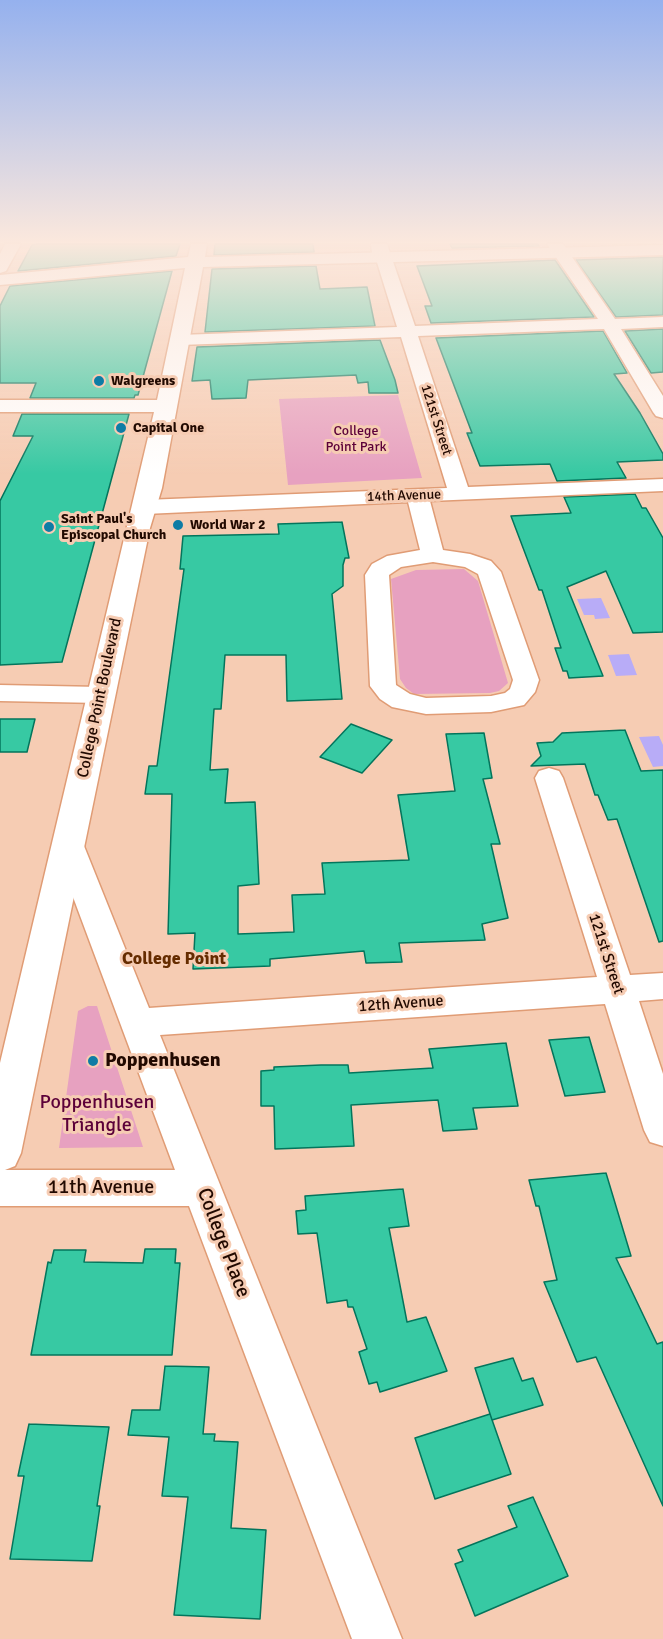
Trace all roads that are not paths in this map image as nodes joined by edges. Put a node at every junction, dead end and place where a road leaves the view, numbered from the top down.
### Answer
1 (184, 320) edge
2 (403, 320) edge
3 (607, 320) edge
4 (663, 322) edge
5 (609, 324) junction
6 (406, 331) junction
7 (180, 340) junction
8 (0, 406) edge
9 (166, 406) junction
10 (663, 412) edge
11 (663, 485) edge
12 (460, 494) junction
13 (417, 495) junction
14 (144, 507) junction
15 (433, 555) junction
16 (0, 693) edge
17 (100, 695) junction
18 (549, 778) dead end
19 (69, 846) junction
20 (663, 986) edge
21 (617, 988) junction
22 (138, 1023) junction
23 (663, 1130) edge
24 (0, 1152) edge
25 (0, 1188) edge
26 (202, 1188) junction
27 (377, 1639) edge

1 - 7 street, College Point Boulevard
2 - 6 street, 121st Street
3 - 5 street
4 - 5 street
5 - 6 street
5 - 10 street
6 - 7 street
6 - 12 street, 121st Street
7 - 9 street, College Point Boulevard
8 - 9 street
9 - 14 street, College Point Boulevard
11 - 12 street, 14th Avenue
12 - 13 street, 14th Avenue
13 - 14 street, 14th Avenue
13 - 15 street
14 - 17 street, College Point Boulevard
15 - 15 street
16 - 17 street
17 - 19 street, College Point Boulevard
18 - 21 street, 121st Street
19 - 22 street, College Place
19 - 24 street, College Point Boulevard
20 - 21 street, 12th Avenue
21 - 22 street, 12th Avenue
21 - 23 street, 121st Street
22 - 26 street, College Place
25 - 26 street, 11th Avenue
26 - 27 street, College Place

